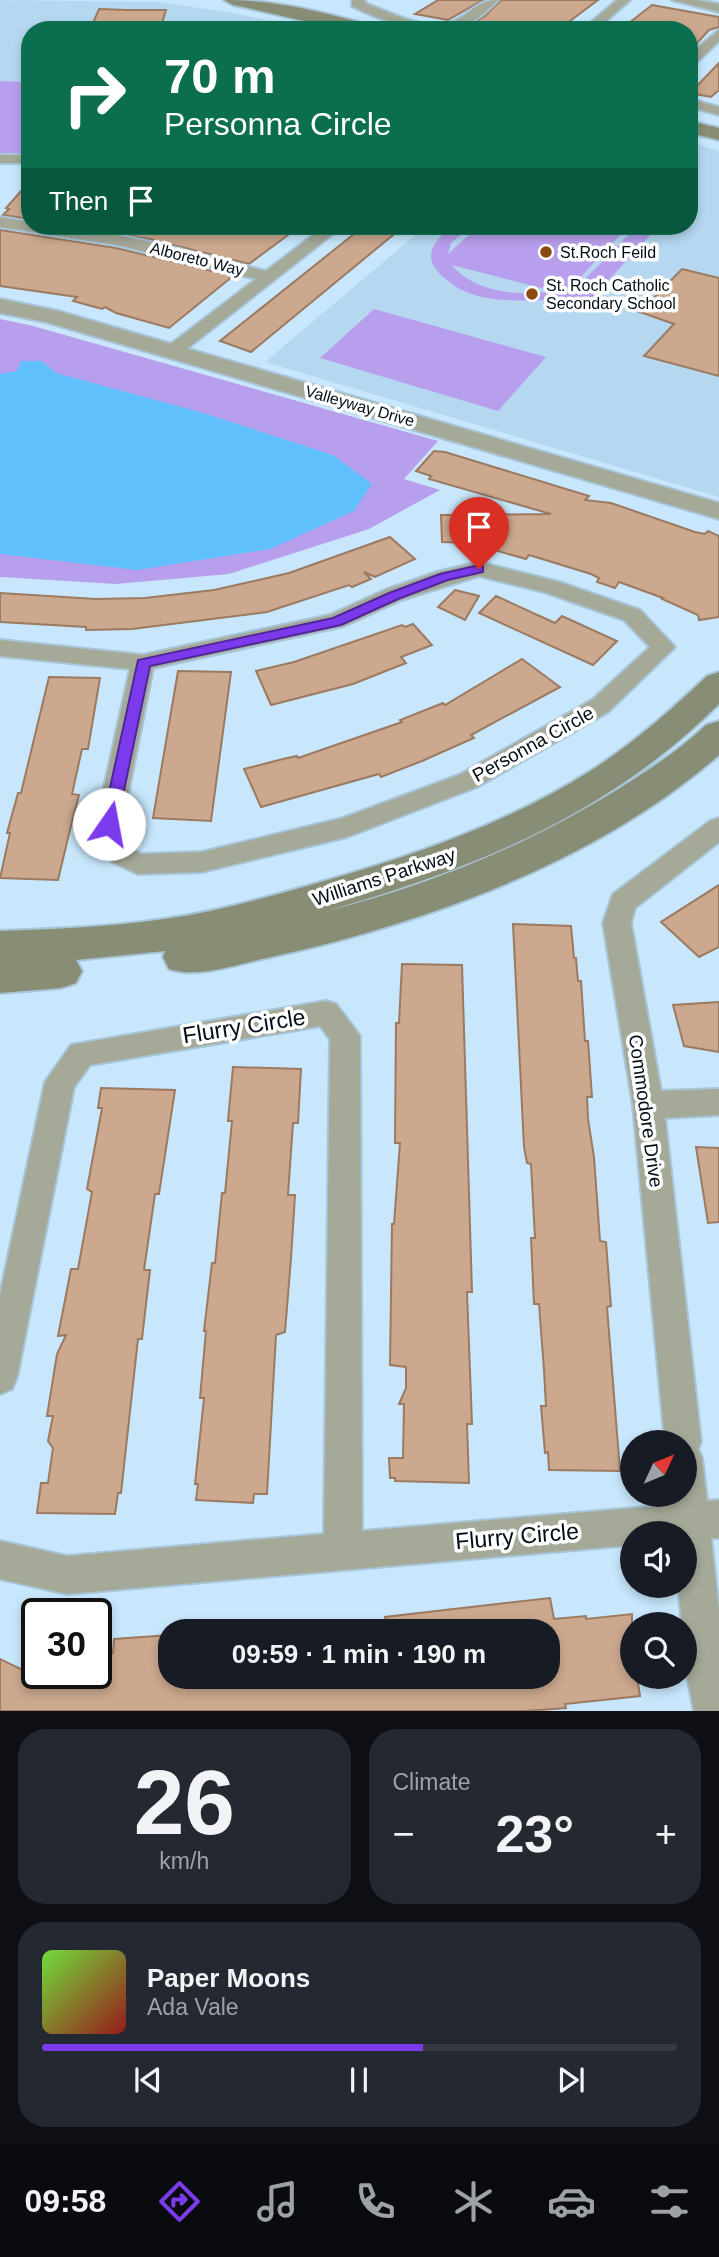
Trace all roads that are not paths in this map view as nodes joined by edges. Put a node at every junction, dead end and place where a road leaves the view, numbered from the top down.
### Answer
1 (233, 0) edge
2 (358, 0) edge
3 (492, 0) edge
4 (624, 0) edge
5 (678, 0) edge
6 (719, 8) edge
7 (333, 21) edge
8 (412, 21) edge
9 (461, 21) edge
10 (598, 21) edge
11 (719, 34) edge
12 (700, 52) joint
13 (717, 55) dead end
14 (698, 105) edge
15 (719, 111) edge
16 (698, 129) edge
17 (719, 134) edge
18 (4, 159) edge
19 (0, 175) edge
20 (0, 222) edge
21 (21, 225) edge
22 (81, 235) edge
23 (143, 235) edge
24 (323, 235) edge
25 (131, 243) junction
26 (269, 277) junction
27 (0, 306) edge
28 (173, 351) junction
29 (719, 511) edge
30 (0, 648) edge
31 (143, 663) junction
32 (719, 684) edge
33 (719, 734) edge
34 (719, 828) edge
35 (0, 948) edge
36 (0, 975) edge
37 (719, 1102) edge
38 (648, 1105) junction
39 (0, 1377) edge
40 (682, 1430) edge
41 (697, 1496) edge
42 (705, 1520) edge
43 (343, 1551) junction
44 (0, 1560) edge
45 (714, 1711) edge

1 - 7 main road
2 - 8 street
3 - 9 street
4 - 10 street
5 - 6 street
11 - 12 street
12 - 13 street
14 - 15 street
16 - 17 main road
18 - 19 street
20 - 21 street, Alboreto Way
22 - 25 street, Alboreto Way
23 - 25 street
24 - 26 street
25 - 26 street, Alboreto Way
26 - 28 street
27 - 28 street, Valleyway Drive
28 - 29 street, Valleyway Drive
30 - 31 street, Personna Circle
31 - 31 street, Personna Circle
32 - 35 main road, Williams Parkway
33 - 36 main road, Williams Parkway
34 - 38 street, Commodore Drive
37 - 38 street
38 - 40 street, Commodore Drive
39 - 43 street, Flurry Circle
41 - 42 street
42 - 43 street, Flurry Circle
42 - 45 street
43 - 44 street, Flurry Circle

